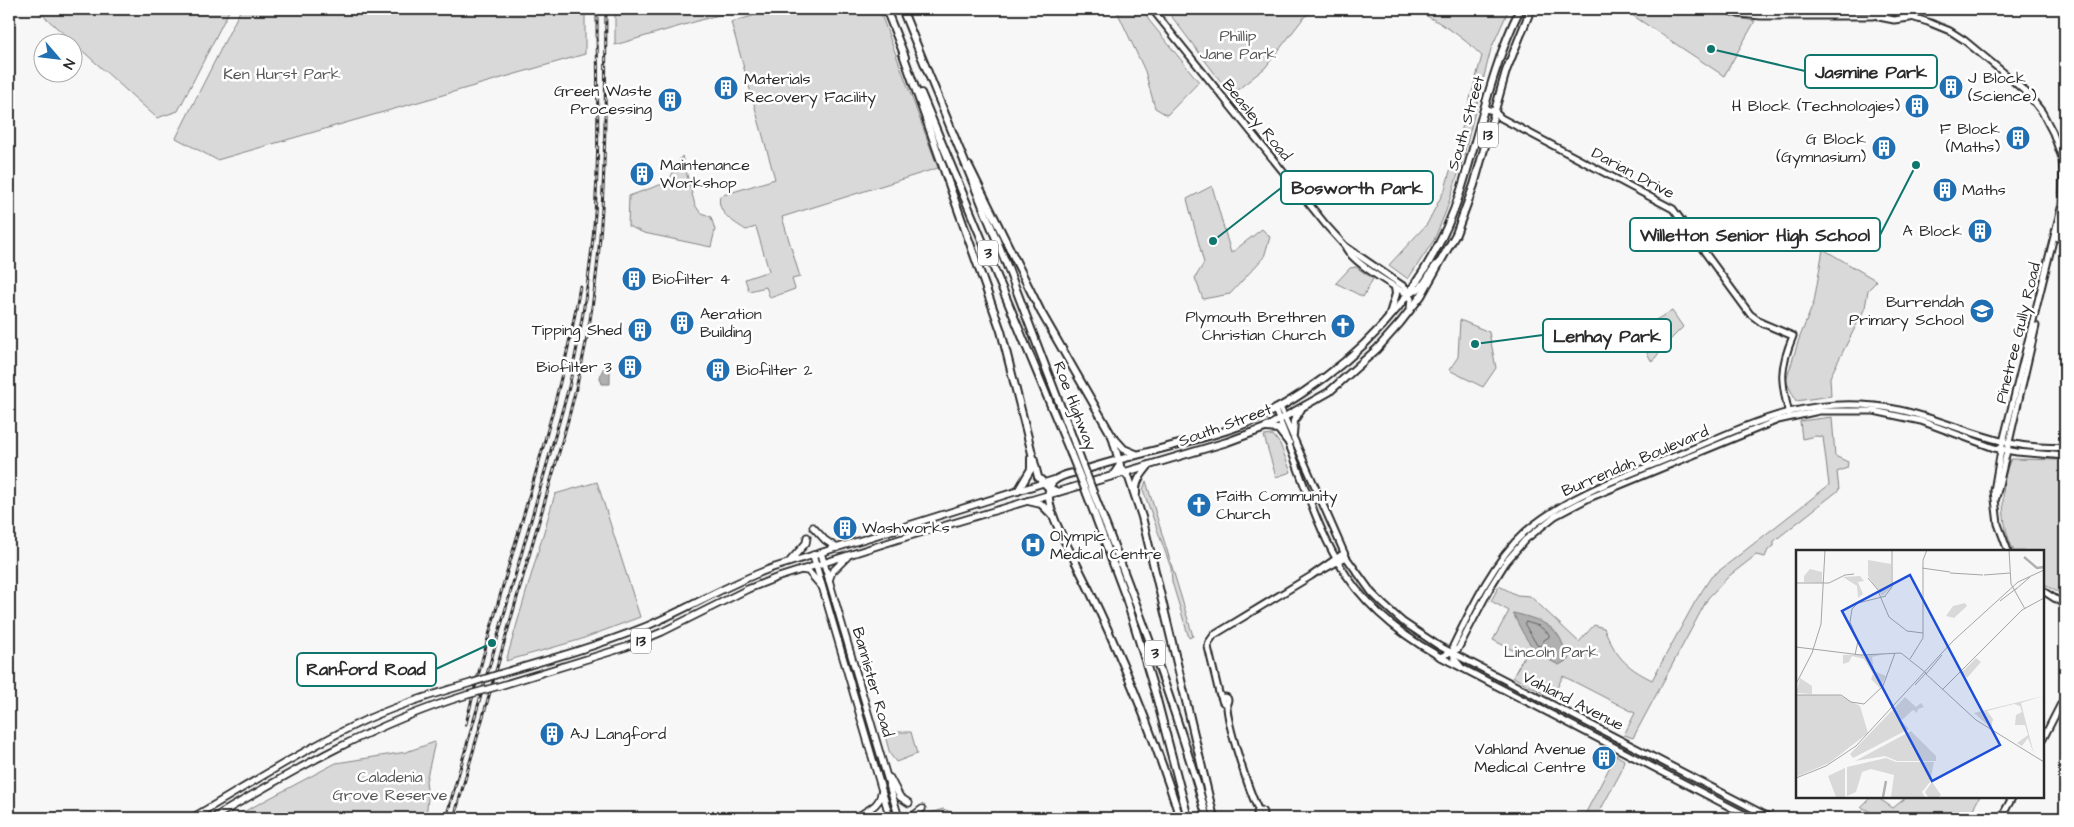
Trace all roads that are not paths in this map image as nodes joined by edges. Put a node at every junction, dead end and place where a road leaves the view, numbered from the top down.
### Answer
1 (886, 9) edge
2 (902, 9) edge
3 (1152, 9) edge
4 (1520, 9) edge
5 (1531, 9) edge
6 (1723, 9) edge
7 (903, 54) junction
8 (1484, 111) junction
9 (1493, 114) junction
10 (947, 122) junction
11 (2065, 145) edge
12 (2059, 148) junction
13 (2064, 175) edge
14 (2065, 208) edge
15 (1345, 246) junction
16 (1443, 260) junction
17 (1395, 287) junction
18 (1409, 294) junction
19 (1410, 311) junction
20 (1385, 325) junction
21 (1302, 408) junction
22 (1277, 409) junction
23 (1789, 414) junction
24 (1282, 419) junction
25 (1265, 428) junction
26 (1293, 434) junction
27 (1112, 436) junction
28 (1289, 443) junction
29 (2006, 444) junction
30 (2065, 447) edge
31 (1030, 450) junction
32 (2004, 450) junction
33 (1075, 453) junction
34 (1136, 454) junction
35 (2065, 456) edge
36 (1150, 464) junction
37 (1121, 466) junction
38 (1056, 479) junction
39 (1043, 483) junction
40 (1018, 491) junction
41 (1049, 492) junction
42 (1090, 493) junction
43 (1137, 499) junction
44 (1028, 502) junction
45 (1055, 519) junction
46 (813, 527) dead end
47 (807, 536) dead end
48 (836, 548) junction
49 (2008, 550) edge
50 (821, 553) junction
51 (813, 555) junction
52 (849, 555) junction
53 (1345, 555) junction
54 (1337, 560) junction
55 (789, 562) junction
56 (824, 563) junction
57 (817, 565) junction
58 (799, 570) junction
59 (829, 580) junction
60 (824, 590) junction
61 (2044, 592) edge
62 (2065, 605) edge
63 (1452, 653) junction
64 (1440, 657) junction
65 (1462, 668) junction
66 (2065, 696) edge
67 (2044, 736) edge
68 (886, 776) junction
69 (881, 789) junction
70 (2012, 797) edge
71 (909, 802) dead end
72 (922, 809) dead end
73 (860, 815) dead end
74 (1259, 815) edge
75 (192, 818) edge
76 (213, 818) edge
77 (890, 818) edge
78 (899, 818) edge
79 (910, 818) edge
80 (1180, 818) edge
81 (1188, 818) edge
82 (1206, 818) edge
83 (1214, 818) edge
84 (1751, 818) edge
85 (1770, 818) edge
86 (2001, 818) edge

1 - 7 highway, Roe Highway / 3
2 - 10 highway, Roe Highway / 3
3 - 15 main road, Beasley Road
4 - 8 highway, South Street / 13
5 - 9 highway, South Street / 13
6 - 12 main road, Pinetree Gully Road
7 - 31 highway
7 - 33 highway, Roe Highway / 3
8 - 9 main road
8 - 18 highway, South Street / 13
9 - 16 highway, South Street / 13
9 - 23 main road, Darian Drive
10 - 27 highway
10 - 33 highway, Roe Highway / 3
11 - 12 main road
12 - 13 main road, Pinetree Gully Road
13 - 29 main road, Pinetree Gully Road
14 - 29 main road, Pinetree Gully Road
15 - 17 main road, Beasley Road
15 - 18 main road, Beasley Road
16 - 18 main road
16 - 19 highway, South Street / 13
17 - 18 main road, Beasley Road
17 - 20 highway
18 - 19 main road
18 - 20 highway, South Street / 13
19 - 21 highway, South Street / 13
20 - 22 highway, South Street / 13
21 - 24 highway, South Street / 13
21 - 26 highway
22 - 24 main road, Vahland Avenue
22 - 34 highway, South Street / 13
23 - 29 main road, Burrendah Boulevard
23 - 32 main road, Burrendah Boulevard
23 - 63 main road, Burrendah Boulevard
24 - 25 highway, South Street / 13
24 - 26 main road, Vahland Avenue
24 - 28 main road, Vahland Avenue
25 - 28 highway
25 - 36 highway, South Street / 13
26 - 53 main road, Vahland Avenue
27 - 34 highway
27 - 37 highway
28 - 54 main road, Vahland Avenue
29 - 30 main road, Burrendah Boulevard
29 - 32 main road, Pinetree Gully Road
31 - 39 highway
31 - 40 highway
32 - 35 main road, Burrendah Boulevard
32 - 49 main road, Pinetree Gully Road
33 - 42 highway, Roe Highway / 3, bridge
34 - 37 highway, South Street / 13
36 - 37 highway, South Street / 13
36 - 43 highway
37 - 38 highway, South Street / 13
37 - 41 highway, South Street / 13
37 - 43 highway
38 - 39 main road, South Street / 13
38 - 41 highway
39 - 40 main road, South Street / 13
39 - 41 highway
40 - 48 main road, South Street / 13
41 - 44 main road, 13
41 - 45 highway
42 - 81 highway, Roe Highway / 3
42 - 82 highway, Roe Highway / 3
43 - 83 highway
44 - 45 highway
44 - 52 main road, 13
45 - 80 highway
46 - 48 main road
47 - 55 main road
48 - 50 main road, South Street / 13
50 - 51 main road, South Street / 13
50 - 56 main road, Bannister Road
51 - 55 main road, 13
51 - 57 main road, Bannister Road
52 - 56 main road, 13
52 - 59 main road
53 - 54 main road
53 - 63 main road, Vahland Avenue
54 - 64 main road, Vahland Avenue
54 - 74 main road
55 - 75 main road, 13, bridge
56 - 57 main road, 13
56 - 59 main road, Bannister Road
57 - 58 main road, 13
57 - 60 main road, Bannister Road
58 - 60 main road
58 - 76 main road, 13, bridge
59 - 68 main road, Bannister Road
60 - 69 main road, Bannister Road
61 - 62 main road
63 - 64 main road
63 - 65 main road
63 - 85 main road, Vahland Avenue
64 - 65 main road, Vahland Avenue
65 - 84 main road, Vahland Avenue
66 - 67 main road
68 - 71 main road
68 - 78 main road, Bannister Road
69 - 73 main road
69 - 77 main road, Bannister Road
70 - 86 main road
72 - 79 main road

